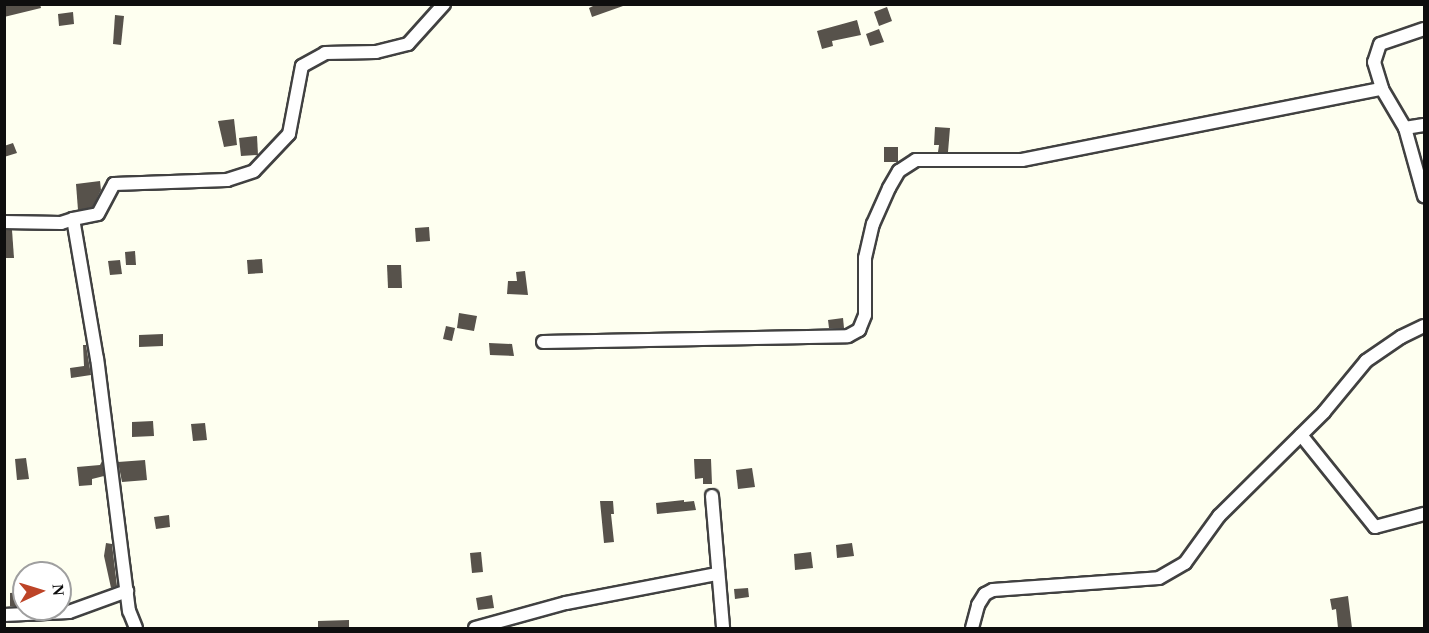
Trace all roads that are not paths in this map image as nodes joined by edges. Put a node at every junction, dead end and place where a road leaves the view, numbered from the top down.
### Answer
1 (444, 4) edge
2 (1425, 29) edge
3 (1382, 89) junction
4 (1425, 125) edge
5 (1405, 128) junction
6 (1425, 196) edge
7 (73, 219) junction
8 (4, 222) edge
9 (1425, 326) edge
10 (543, 342) dead end
11 (1301, 435) junction
12 (712, 496) dead end
13 (1425, 514) edge
14 (717, 573) junction
15 (127, 591) junction
16 (4, 615) edge
17 (136, 628) edge
18 (475, 628) edge
19 (723, 628) edge
20 (972, 628) edge

1 - 7 street
2 - 3 street
3 - 5 street
3 - 10 street
4 - 5 street
5 - 6 street
7 - 8 street
7 - 15 street
9 - 11 street
11 - 13 street
11 - 20 street
12 - 14 street
14 - 18 street
14 - 19 street
15 - 16 street
15 - 17 street

